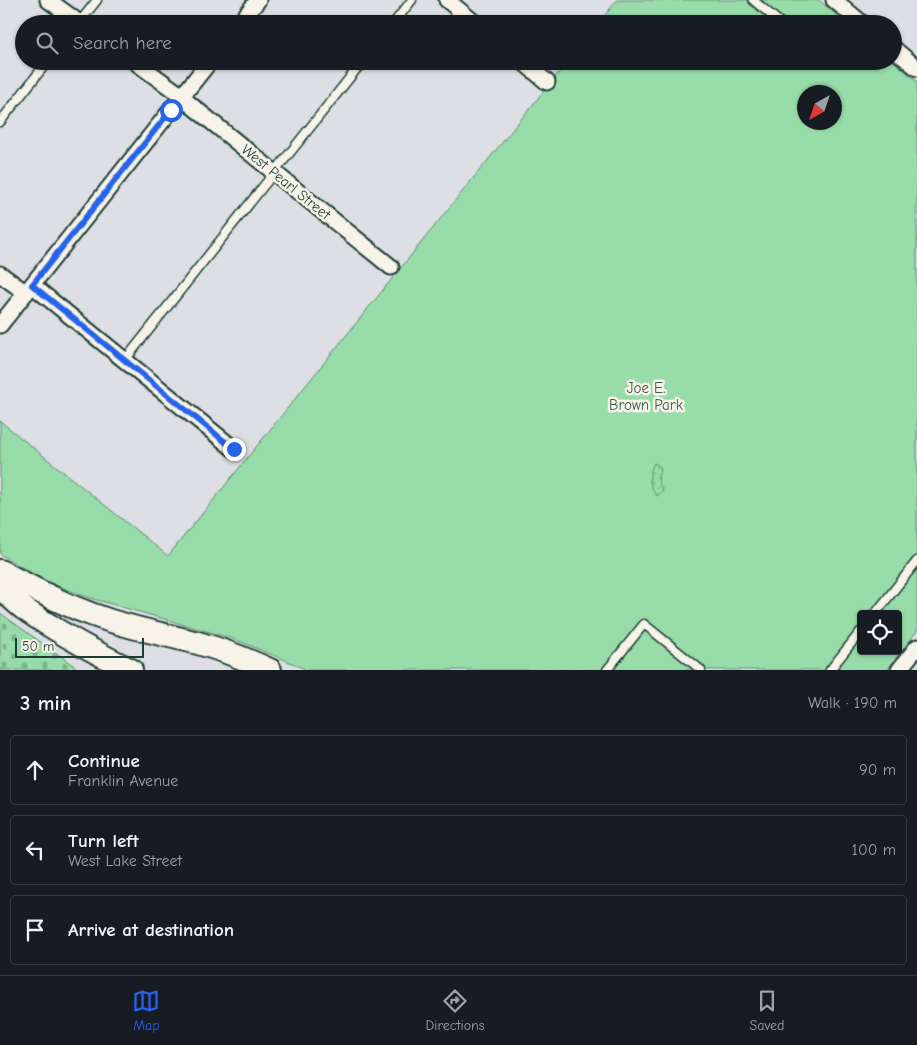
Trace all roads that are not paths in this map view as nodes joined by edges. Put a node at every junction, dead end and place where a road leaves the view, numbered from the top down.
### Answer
1 (48, 0) edge
2 (97, 0) edge
3 (258, 0) edge
4 (412, 0) edge
5 (447, 0) edge
6 (753, 0) edge
7 (834, 0) edge
8 (69, 15) edge
9 (86, 15) edge
10 (246, 15) edge
11 (400, 15) edge
12 (465, 15) edge
13 (771, 15) edge
14 (852, 15) edge
15 (902, 56) edge
16 (917, 68) edge
17 (41, 70) edge
18 (146, 70) edge
19 (203, 70) edge
20 (356, 70) edge
21 (533, 70) edge
22 (547, 82) dead end
23 (181, 97) junction
24 (0, 122) edge
25 (274, 173) junction
26 (391, 267) dead end
27 (0, 274) edge
28 (29, 289) junction
29 (0, 325) edge
30 (125, 360) junction
31 (234, 449) dead end
32 (917, 561) edge
33 (0, 571) edge
34 (0, 588) edge
35 (878, 610) edge
36 (857, 636) edge
37 (917, 647) edge
38 (131, 670) edge
39 (270, 670) edge
40 (607, 670) edge
41 (701, 670) edge
42 (830, 670) edge
43 (899, 670) edge

1 - 8 street
2 - 9 lane
3 - 10 street
4 - 11 lane
5 - 12 street
6 - 13 lane
7 - 14 street
15 - 16 street
17 - 24 lane
18 - 23 street, West Pearl Street
19 - 23 street
20 - 25 lane
21 - 22 street
23 - 25 street, West Pearl Street
23 - 28 street
25 - 26 street, West Pearl Street
25 - 30 lane
27 - 28 street
28 - 29 street
28 - 30 street
30 - 31 street
32 - 35 lane
33 - 39 main road
34 - 38 main road
36 - 42 lane
37 - 43 street
40 - 41 lane

